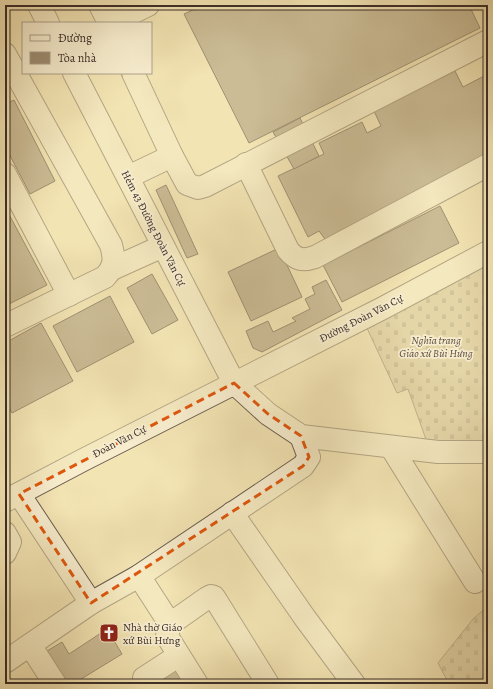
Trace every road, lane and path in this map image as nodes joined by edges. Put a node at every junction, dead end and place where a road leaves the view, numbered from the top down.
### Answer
1 (39, 5) edge
2 (100, 5) edge
3 (148, 5) edge
4 (48, 22) edge
5 (109, 22) edge
6 (112, 22) edge
7 (488, 41) edge
8 (5, 54) edge
9 (75, 74) edge
10 (132, 74) edge
11 (172, 156) junction
12 (246, 164) junction
13 (488, 165) edge
14 (5, 174) edge
15 (128, 177) junction
16 (163, 246) junction
17 (488, 252) edge
18 (112, 269) junction
19 (69, 295) junction
20 (5, 326) edge
21 (234, 383) junction
22 (301, 436) junction
23 (391, 447) junction
24 (488, 452) edge
25 (12, 498) edge
26 (232, 513) junction
27 (5, 533) edge
28 (5, 553) edge
29 (139, 576) junction
30 (475, 582) dead end
31 (91, 603) junction
32 (170, 624) junction
33 (30, 645) junction
34 (178, 656) junction
35 (5, 662) edge
36 (55, 684) edge
37 (148, 684) edge
38 (197, 684) edge
39 (268, 684) edge
40 (354, 684) edge

1 - 4 street
2 - 5 street
3 - 6 street
7 - 12 street
8 - 18 street
9 - 15 street, Hẻm 43 Đường Đoàn Văn Cự
10 - 11 street
11 - 12 street
11 - 15 street
12 - 13 street
14 - 19 street
15 - 16 street, Hẻm 43 Đường Đoàn Văn Cự
16 - 18 street
16 - 21 street, Hẻm 43 Đường Đoàn Văn Cự
17 - 21 street, Đường Đoàn Văn Cự
18 - 19 street
19 - 20 street
21 - 22 street
21 - 25 street, Đoàn Văn Cự
22 - 23 street
22 - 26 street
23 - 24 street
23 - 30 street
25 - 31 street
26 - 29 street
26 - 40 street
27 - 28 street
29 - 31 street
29 - 32 street
31 - 33 street
32 - 34 street
32 - 39 street
33 - 35 street
33 - 36 street
34 - 37 street
34 - 38 street

